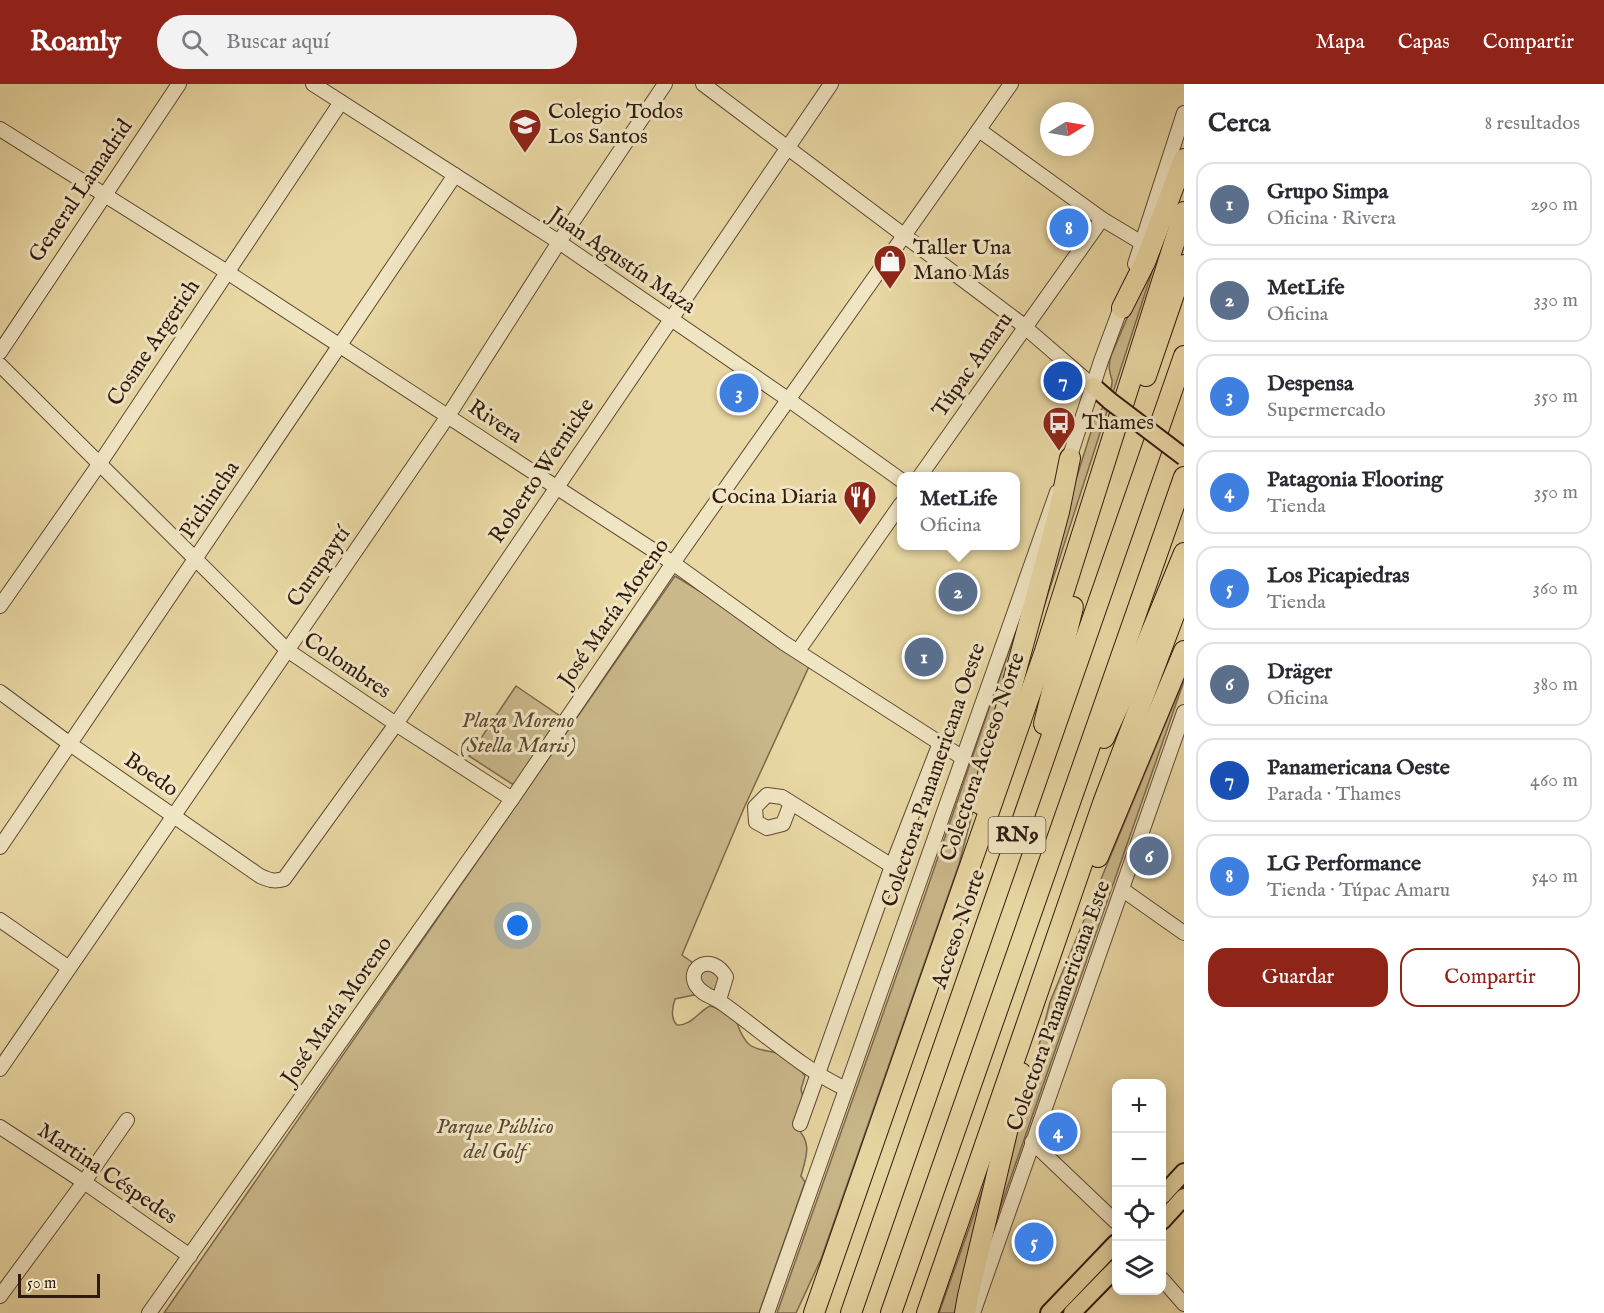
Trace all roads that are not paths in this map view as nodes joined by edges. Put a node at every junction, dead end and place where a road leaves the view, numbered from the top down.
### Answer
1 (178, 84) edge
2 (314, 84) edge
3 (665, 84) edge
4 (704, 84) edge
5 (831, 84) edge
6 (1011, 84) edge
7 (341, 102) junction
8 (1184, 113) edge
9 (0, 129) edge
10 (979, 130) junction
11 (788, 147) junction
12 (1184, 159) edge
13 (454, 175) junction
14 (104, 194) junction
15 (1184, 212) edge
16 (1102, 219) junction
17 (905, 235) junction
18 (559, 242) junction
19 (1142, 243) junction
20 (1184, 265) edge
21 (227, 272) junction
22 (1122, 309) junction
23 (671, 320) junction
24 (1025, 328) junction
25 (340, 345) junction
26 (0, 352) edge
27 (1184, 356) edge
28 (0, 365) edge
29 (1093, 386) junction
30 (789, 400) junction
31 (448, 416) junction
32 (1184, 457) edge
33 (1070, 458) junction
34 (100, 463) junction
35 (924, 472) edge
36 (897, 477) edge
37 (1184, 477) edge
38 (556, 487) junction
39 (897, 510) edge
40 (1184, 553) edge
41 (195, 559) junction
42 (674, 563) junction
43 (1184, 589) edge
44 (0, 606) edge
45 (287, 650) junction
46 (798, 651) junction
47 (1184, 651) edge
48 (0, 692) edge
49 (1184, 712) edge
50 (396, 724) junction
51 (940, 743) junction
52 (70, 744) junction
53 (963, 758) junction
54 (512, 799) junction
55 (790, 803) dead end
56 (174, 816) junction
57 (1020, 826) junction
58 (0, 848) edge
59 (1051, 855) junction
60 (892, 866) junction
61 (284, 879) joint
62 (1123, 890) junction
63 (0, 920) edge
64 (950, 926) junction
65 (1184, 933) edge
66 (69, 968) junction
67 (1046, 969) junction
68 (719, 1000) dead end
69 (0, 1069) edge
70 (817, 1074) junction
71 (846, 1089) junction
72 (127, 1120) dead end
73 (800, 1124) dead end
74 (0, 1127) edge
75 (1032, 1142) junction
76 (1184, 1172) edge
77 (84, 1182) junction
78 (1166, 1191) edge
79 (1184, 1197) edge
80 (1166, 1216) edge
81 (1112, 1218) edge
82 (1112, 1247) edge
83 (836, 1249) junction
84 (190, 1256) junction
85 (1112, 1272) edge
86 (1166, 1284) edge
87 (0, 1296) edge
88 (1184, 1304) edge
89 (149, 1313) edge
90 (767, 1313) edge
91 (808, 1313) edge
92 (814, 1313) edge
93 (851, 1313) edge
94 (891, 1313) edge
95 (927, 1313) edge
96 (965, 1313) edge
97 (973, 1313) edge
98 (1049, 1313) edge
99 (1072, 1313) edge

1 - 14 street, General Lamadrid
2 - 7 street, Juan Agustín Maza
3 - 18 street, Curupaytí
4 - 11 street
5 - 11 street, Roberto Wernicke
6 - 10 street, José María Moreno
7 - 13 street, Juan Agustín Maza
7 - 21 street, Cosme Argerich
8 - 19 street, Colectora Panamericana Oeste
9 - 14 street, Rivera
10 - 16 street
10 - 17 street, José María Moreno
11 - 17 street
11 - 23 street, Roberto Wernicke
12 - 22 highway
13 - 18 street, Juan Agustín Maza
13 - 25 street, Pichincha
14 - 21 street, Rivera
14 - 26 street, General Lamadrid
15 - 64 highway, Colectora Acceso Norte
16 - 19 street
16 - 24 street, Túpac Amaru
17 - 24 street
17 - 30 street, José María Moreno
18 - 23 street, Juan Agustín Maza
18 - 31 street, Curupaytí
19 - 22 street, Colectora Panamericana Oeste
20 - 57 highway
21 - 25 street, Rivera
21 - 34 street, Cosme Argerich
22 - 29 street, Colectora Panamericana Oeste
23 - 30 street, Juan Agustín Maza
23 - 38 street, Roberto Wernicke
24 - 29 street
24 - 35 street, Túpac Amaru
25 - 31 street, Rivera
25 - 41 street, Pichincha
27 - 57 highway, Acceso Norte / RN9
28 - 34 street, Colombres
29 - 32 main road, bridge
29 - 33 street, Colectora Panamericana Oeste
30 - 36 street, Juan Agustín Maza
30 - 42 street, José María Moreno
31 - 38 street, Rivera
31 - 45 street, Curupaytí
33 - 53 street, Colectora Panamericana Oeste
33 - 64 highway
34 - 41 street, Colombres
34 - 44 street, Cosme Argerich
37 - 59 highway, RN9
38 - 42 street, Rivera
38 - 50 street, Roberto Wernicke
39 - 46 street
40 - 59 highway
41 - 45 street, Colombres
41 - 52 street, Pichincha
42 - 46 street, Rivera
42 - 54 street, José María Moreno
43 - 67 highway
45 - 50 street, Colombres
45 - 56 street, Curupaytí
46 - 51 street, Rivera
47 - 67 highway
48 - 52 street, Boedo
49 - 62 street, Colectora Panamericana Este
50 - 54 street, Colombres
50 - 61 street, Roberto Wernicke
51 - 53 street, Rivera
51 - 60 street
52 - 56 street, Boedo
52 - 58 street, Pichincha
53 - 71 street, Colectora Panamericana Oeste
54 - 84 street, José María Moreno
55 - 60 street
56 - 61 street, Boedo
56 - 66 street, Curupaytí
57 - 93 highway, Acceso Norte / RN9
59 - 94 highway, RN9
60 - 70 street
62 - 65 street
62 - 75 street, Colectora Panamericana Este
63 - 66 street
64 - 83 highway, Colectora Acceso Norte
66 - 69 street, Curupaytí
67 - 95 highway
67 - 96 highway
68 - 70 street
70 - 71 street
70 - 73 street
71 - 90 street, Colectora Panamericana Oeste
72 - 77 street
74 - 77 street, Martina Céspedes
75 - 81 street
75 - 97 street, Colectora Panamericana Este
76 - 78 main road
77 - 84 street, Martina Céspedes
77 - 87 street
79 - 80 main road
82 - 98 main road
83 - 91 highway
83 - 92 highway, Colectora Acceso Norte
84 - 89 street, José María Moreno
85 - 99 main road
86 - 88 street

